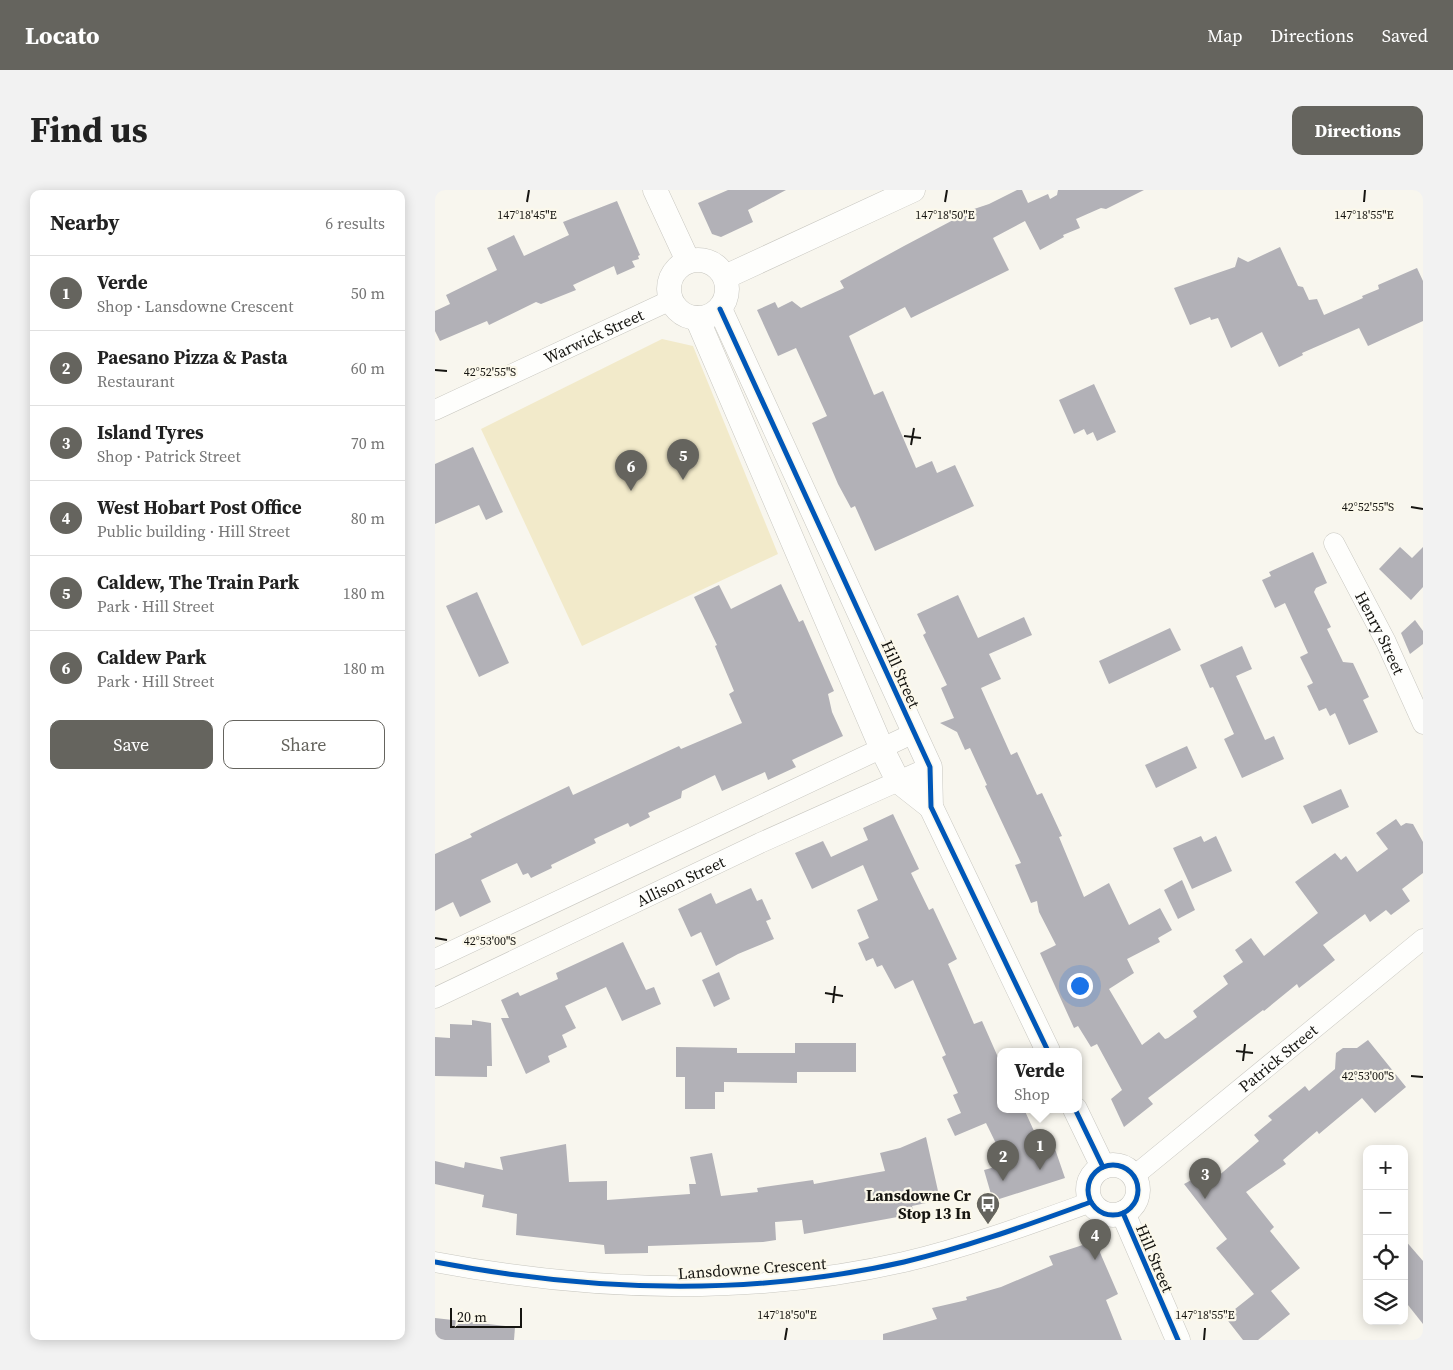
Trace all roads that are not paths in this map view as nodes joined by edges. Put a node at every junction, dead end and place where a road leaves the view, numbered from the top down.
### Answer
1 (655, 190) edge
2 (913, 190) edge
3 (688, 261) junction
4 (725, 277) junction
5 (671, 300) junction
6 (720, 309) junction
7 (697, 318) junction
8 (435, 410) edge
9 (1334, 543) dead end
10 (1423, 724) edge
11 (914, 733) junction
12 (881, 749) junction
13 (930, 767) junction
14 (898, 781) junction
15 (931, 807) junction
16 (1423, 939) edge
17 (435, 959) edge
18 (435, 998) edge
19 (1047, 1048) edge
20 (1077, 1113) edge
21 (1103, 1167) junction
22 (1133, 1176) junction
23 (1091, 1202) junction
24 (1123, 1213) junction
25 (435, 1262) edge
26 (1177, 1340) edge

1 - 3 street
2 - 4 street
3 - 4 street
3 - 5 street
4 - 6 street
5 - 7 street
5 - 8 street, Warwick Street
6 - 7 street
6 - 11 street, Hill Street
7 - 12 street, Hill Street
9 - 10 street, Henry Street
11 - 12 street, Allison Street
11 - 13 street, Hill Street
12 - 14 street, Hill Street
12 - 17 street, Allison Street
13 - 14 street, Allison Street
13 - 15 street, Hill Street
14 - 15 street, Hill Street
14 - 18 street, Allison Street
15 - 19 street, Hill Street
16 - 22 street, Patrick Street
20 - 21 street
21 - 22 street
21 - 23 street
22 - 24 street
23 - 24 street
23 - 25 street, Lansdowne Crescent
24 - 26 street, Hill Street

